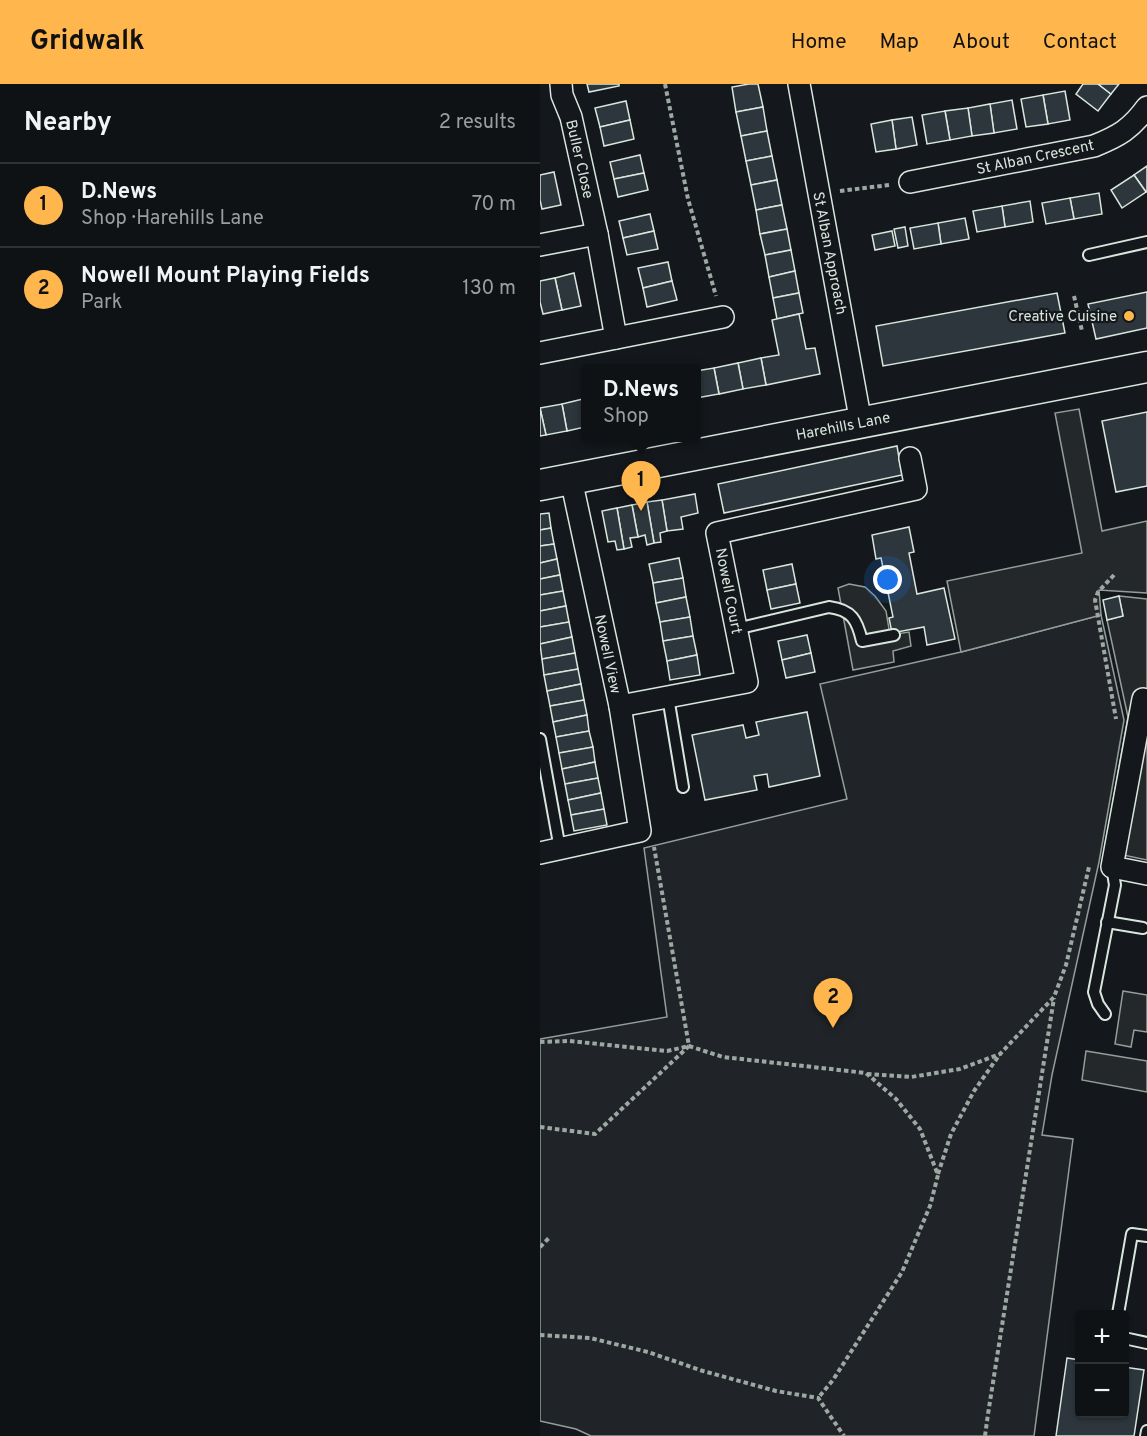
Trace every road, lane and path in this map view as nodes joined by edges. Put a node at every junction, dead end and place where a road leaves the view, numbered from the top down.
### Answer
1 (561, 84) edge
2 (665, 84) edge
3 (799, 84) edge
4 (1147, 107) edge
5 (910, 182) joint
6 (840, 191) dead end
7 (597, 234) junction
8 (1147, 242) edge
9 (540, 245) edge
10 (1089, 255) dead end
11 (1074, 296) dead end
12 (723, 317) joint
13 (1082, 331) dead end
14 (616, 338) junction
15 (540, 353) edge
16 (1147, 367) edge
17 (861, 423) junction
18 (910, 458) dead end
19 (571, 479) junction
20 (540, 485) edge
21 (1114, 575) dead end
22 (736, 629) junction
23 (894, 635) dead end
24 (668, 697) junction
25 (1143, 699) dead end
26 (620, 706) junction
27 (1118, 726) dead end
28 (540, 739) edge
29 (683, 787) dead end
30 (640, 831) junction
31 (550, 851) edge
32 (1089, 866) dead end
33 (1112, 867) junction
34 (1147, 874) edge
35 (1107, 922) junction
36 (1143, 928) dead end
37 (1054, 997) junction
38 (1105, 1014) dead end
39 (540, 1042) edge
40 (689, 1046) junction
41 (1000, 1054) junction
42 (866, 1074) junction
43 (540, 1127) edge
44 (938, 1175) junction
45 (1147, 1236) edge
46 (549, 1238) dead end
47 (540, 1247) edge
48 (1120, 1310) edge
49 (540, 1335) edge
50 (1129, 1339) edge
51 (1147, 1343) edge
52 (818, 1398) junction
53 (1147, 1431) edge
54 (844, 1436) edge
55 (985, 1436) edge
56 (1146, 1436) edge

1 - 7 street, Buller Close
2 - 12 path
3 - 17 street, St Alban Approach
4 - 5 street, St Alban Crescent
5 - 6 path
7 - 9 street
7 - 14 street, Buller Close
8 - 10 lane
11 - 13 path
12 - 14 street
14 - 15 street
16 - 17 main road, Harehills Lane
17 - 19 main road, Harehills Lane
18 - 22 street, Nowell Court
19 - 20 main road, Harehills Lane
19 - 26 street, Nowell View
21 - 27 path
22 - 23 lane
22 - 24 street, Nowell Court
24 - 26 street, Nowell Court
24 - 29 lane
25 - 33 street
26 - 30 street, Nowell View
28 - 31 lane
30 - 31 street
30 - 40 path
32 - 37 path
33 - 34 street
33 - 35 lane
35 - 36 lane
35 - 38 lane
37 - 41 path
37 - 55 path
39 - 40 path
40 - 42 path
40 - 43 path
41 - 42 path
41 - 44 path
42 - 44 path
44 - 52 path
45 - 48 lane
46 - 47 path
49 - 52 path
50 - 51 lane
52 - 54 path
53 - 56 lane

